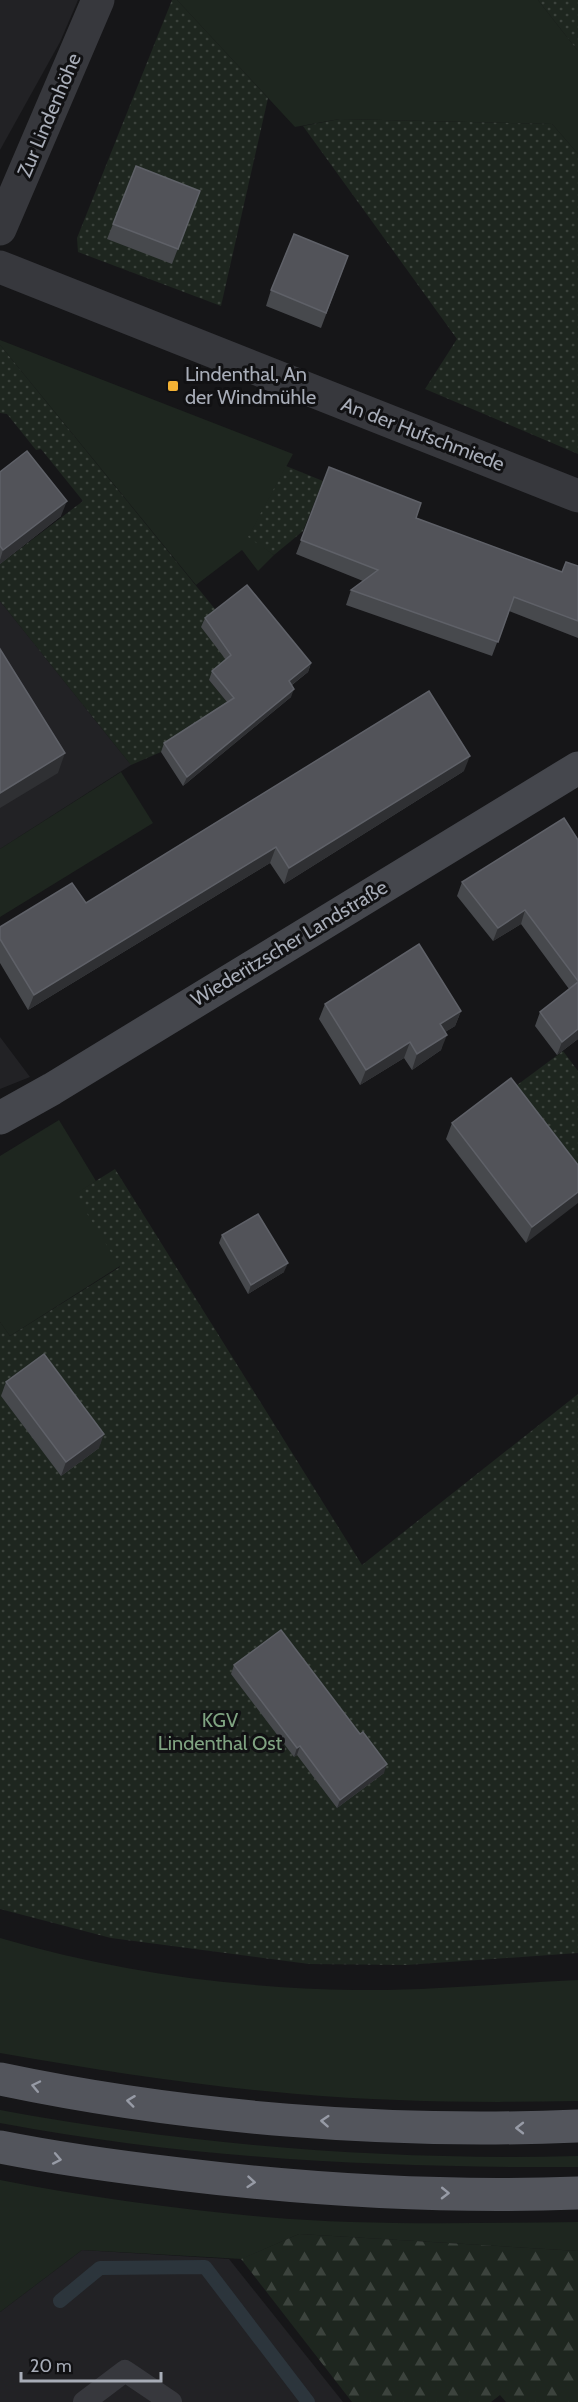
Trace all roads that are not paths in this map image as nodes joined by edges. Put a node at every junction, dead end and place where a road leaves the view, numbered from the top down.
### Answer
1 (98, 0) edge
2 (0, 229) edge
3 (0, 267) edge
4 (578, 496) edge
5 (578, 768) edge
6 (0, 1118) edge
7 (0, 2079) edge
8 (578, 2126) edge
9 (0, 2147) edge
10 (578, 2193) edge
11 (84, 2402) edge
12 (171, 2402) edge

1 - 2 street, Zur Lindenhöhe
3 - 4 street, An der Hufschmiede
5 - 6 street, Wiederitzscher Landstraße
8 -> 7 main road
9 -> 10 main road
11 - 12 lane

